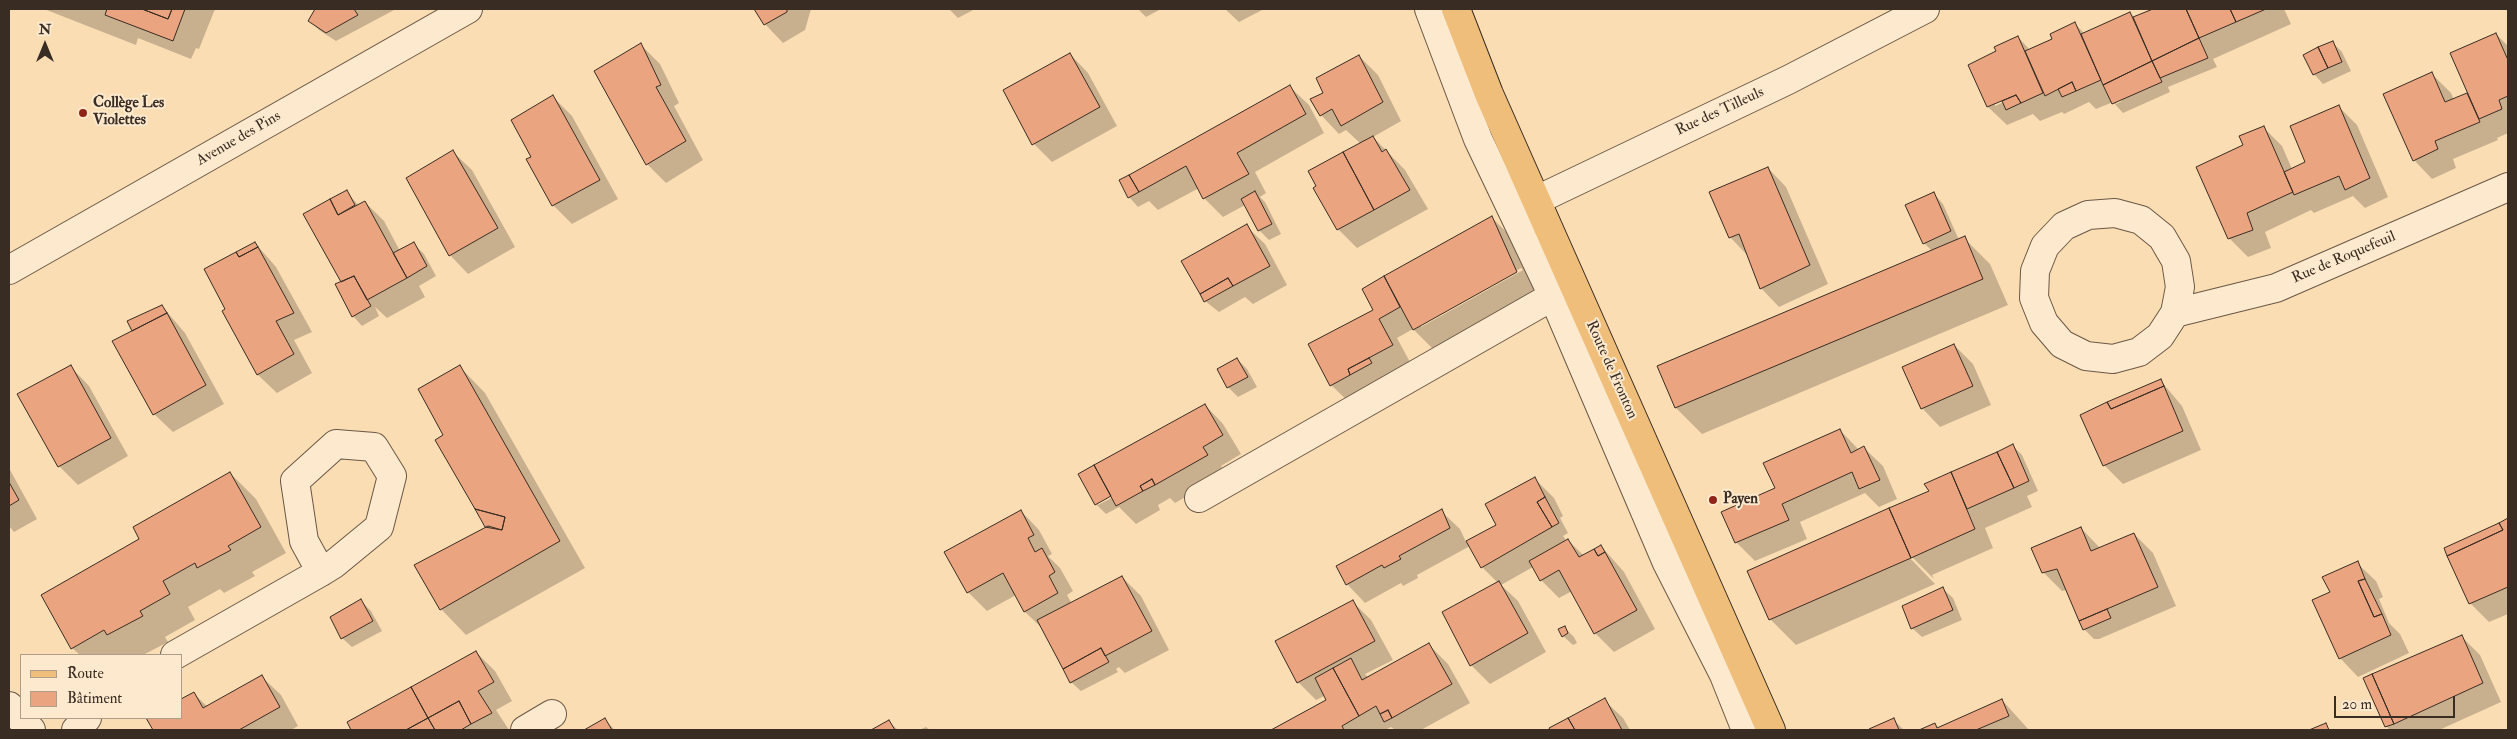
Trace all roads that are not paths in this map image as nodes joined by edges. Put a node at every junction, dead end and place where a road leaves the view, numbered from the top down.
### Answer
1 (468, 9) edge
2 (1429, 9) edge
3 (1456, 9) edge
4 (1925, 9) edge
5 (2508, 187) edge
6 (1524, 206) junction
7 (9, 270) edge
8 (1563, 291) junction
9 (2175, 313) junction
10 (1199, 498) dead end
11 (321, 572) junction
12 (177, 654) edge
13 (9, 706) edge
14 (552, 714) dead end
15 (20, 718) edge
16 (21, 719) edge
17 (85, 719) edge
18 (31, 730) edge
19 (76, 730) edge
20 (525, 730) edge
21 (1746, 730) edge
22 (1771, 730) edge

1 - 7 street, Avenue des Pins
2 - 6 street
3 - 6 main road, Route de Fronton
4 - 6 street, Rue des Tilleuls
5 - 9 street, Rue de Roquefeuil
6 - 8 main road, Route de Fronton
8 - 10 street
8 - 21 street
8 - 22 main road, Route de Fronton
9 - 9 street
11 - 11 street
11 - 12 street
13 - 15 street
14 - 20 street
16 - 18 street
17 - 19 street

